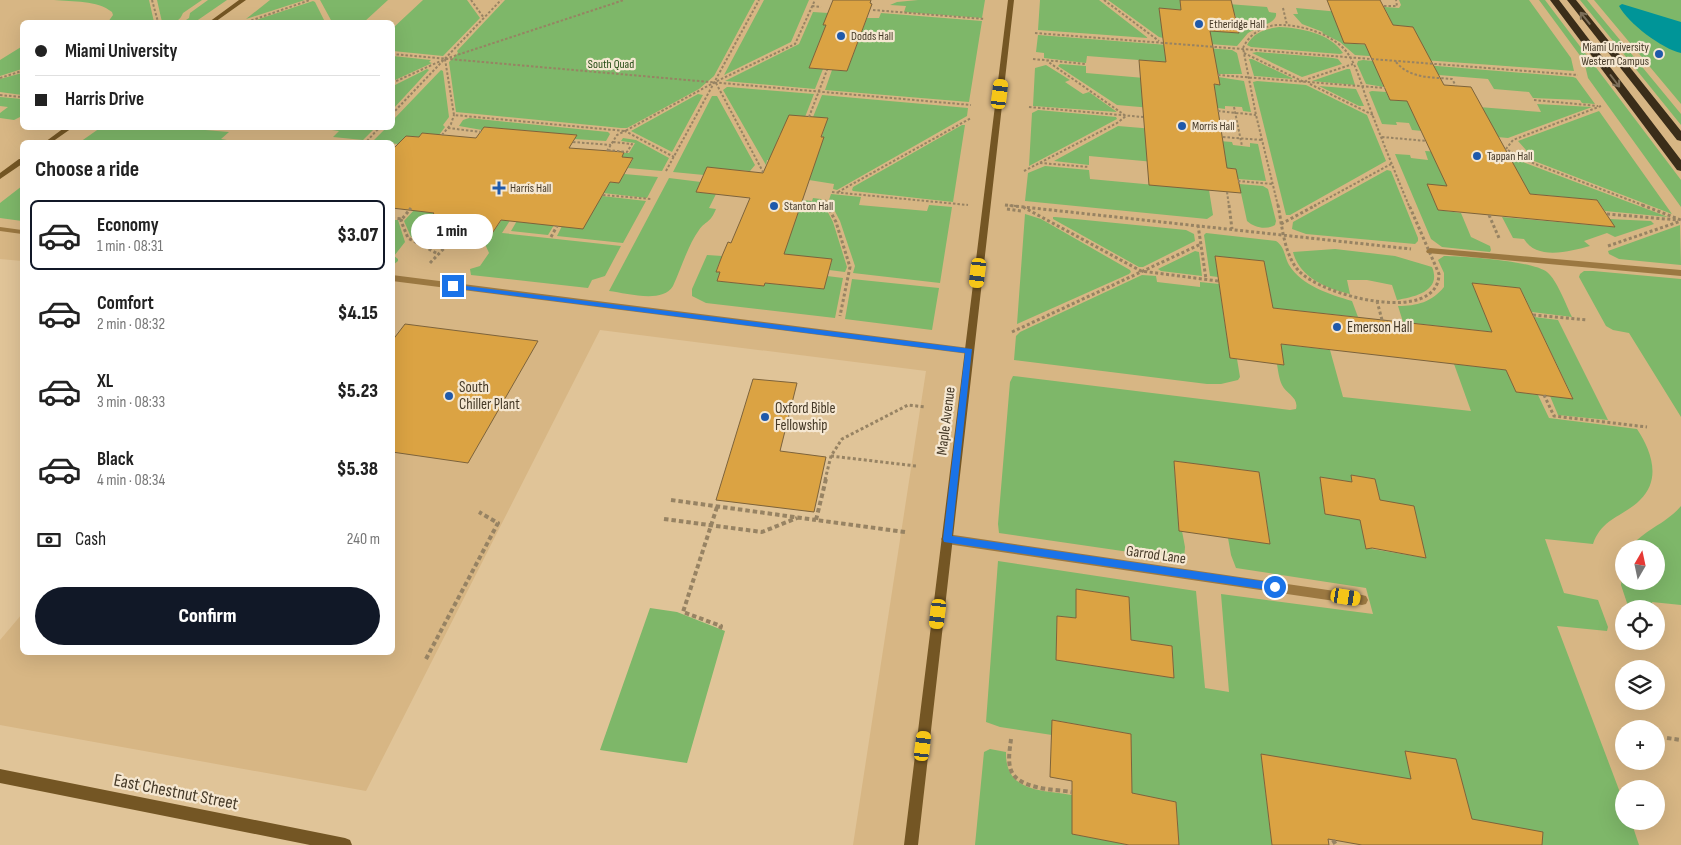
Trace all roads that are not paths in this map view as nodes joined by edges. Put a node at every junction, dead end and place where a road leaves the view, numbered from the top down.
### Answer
1 (243, 0) edge
2 (1011, 0) edge
3 (1554, 0) edge
4 (1570, 0) edge
5 (215, 20) edge
6 (65, 130) edge
7 (1681, 138) edge
8 (51, 140) edge
9 (20, 162) edge
10 (1681, 168) edge
11 (0, 177) edge
12 (0, 229) edge
13 (20, 232) edge
14 (1430, 250) road end
15 (1681, 273) edge
16 (395, 278) edge
17 (969, 351) junction
18 (947, 539) junction
19 (1362, 600) dead end
20 (0, 776) edge
21 (345, 845) edge
22 (911, 845) edge

1 - 5 street
2 - 17 street, Maple Avenue
3 -> 10 highway
7 -> 4 highway
6 - 8 street
9 - 11 street
12 - 13 street
14 - 15 street
16 - 17 street
17 - 18 street, Maple Avenue
18 - 19 street, Garrod Lane
18 - 22 street, Maple Avenue
20 - 21 street, East Chestnut Street

